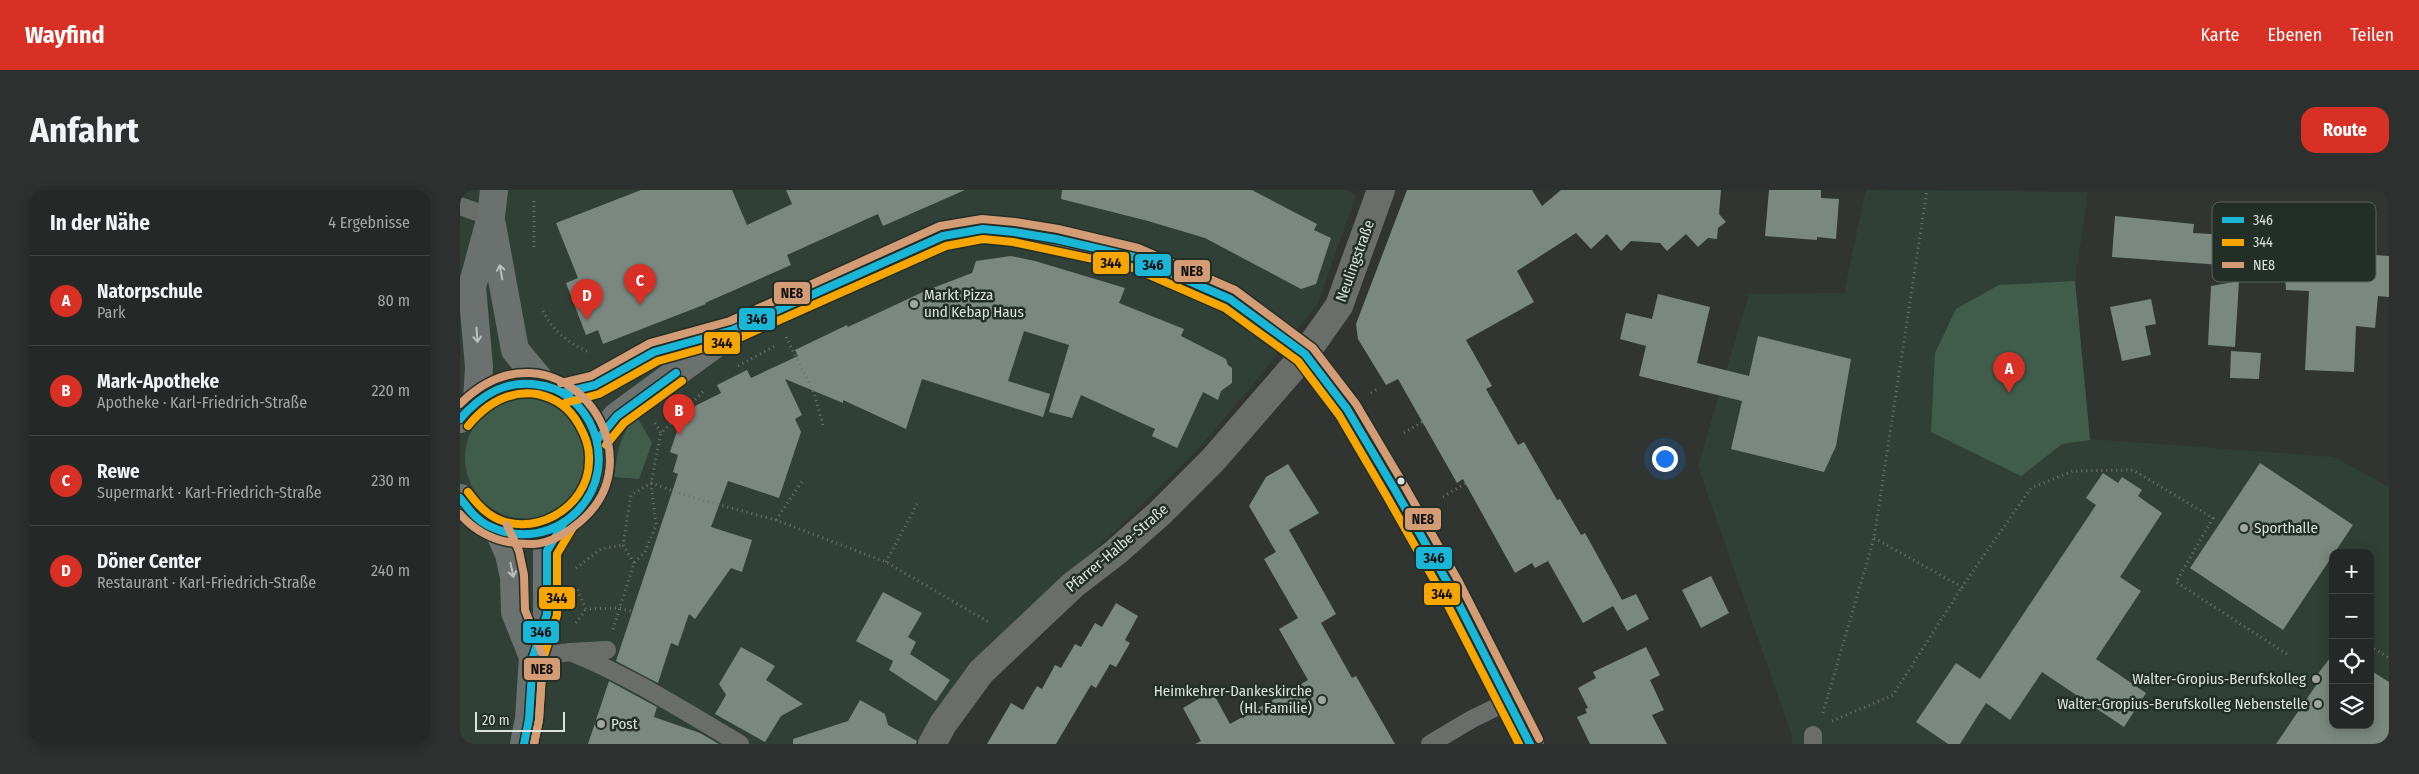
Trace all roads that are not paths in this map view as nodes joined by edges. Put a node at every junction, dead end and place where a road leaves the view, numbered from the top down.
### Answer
1 (494, 190) edge
2 (1381, 190) edge
3 (460, 206) edge
4 (491, 216) junction
5 (733, 330) junction
6 (1305, 354) junction
7 (554, 389) junction
8 (468, 410) edge
9 (598, 439) junction
10 (461, 500) edge
11 (563, 524) junction
12 (498, 529) junction
13 (607, 650) road end
14 (570, 652) junction
15 (533, 657) junction
16 (1509, 700) junction
17 (524, 744) edge
18 (740, 744) edge
19 (932, 744) edge
20 (1430, 744) edge
21 (1530, 744) edge

1 - 4 street
2 - 6 street, Neulingstraße
3 - 4 lane
7 -> 4 street
4 -> 8 street
5 - 6 street
5 - 7 street
5 - 9 street
6 - 16 street
6 - 19 street, Pfarrer-Halbe-Straße
7 - 8 street
7 - 9 street
9 - 11 street
10 - 12 street
11 - 12 street
11 - 15 street
12 -> 15 street
13 - 14 lane
14 - 15 lane
14 - 18 lane
15 - 17 street
16 - 20 lane
16 - 21 street

